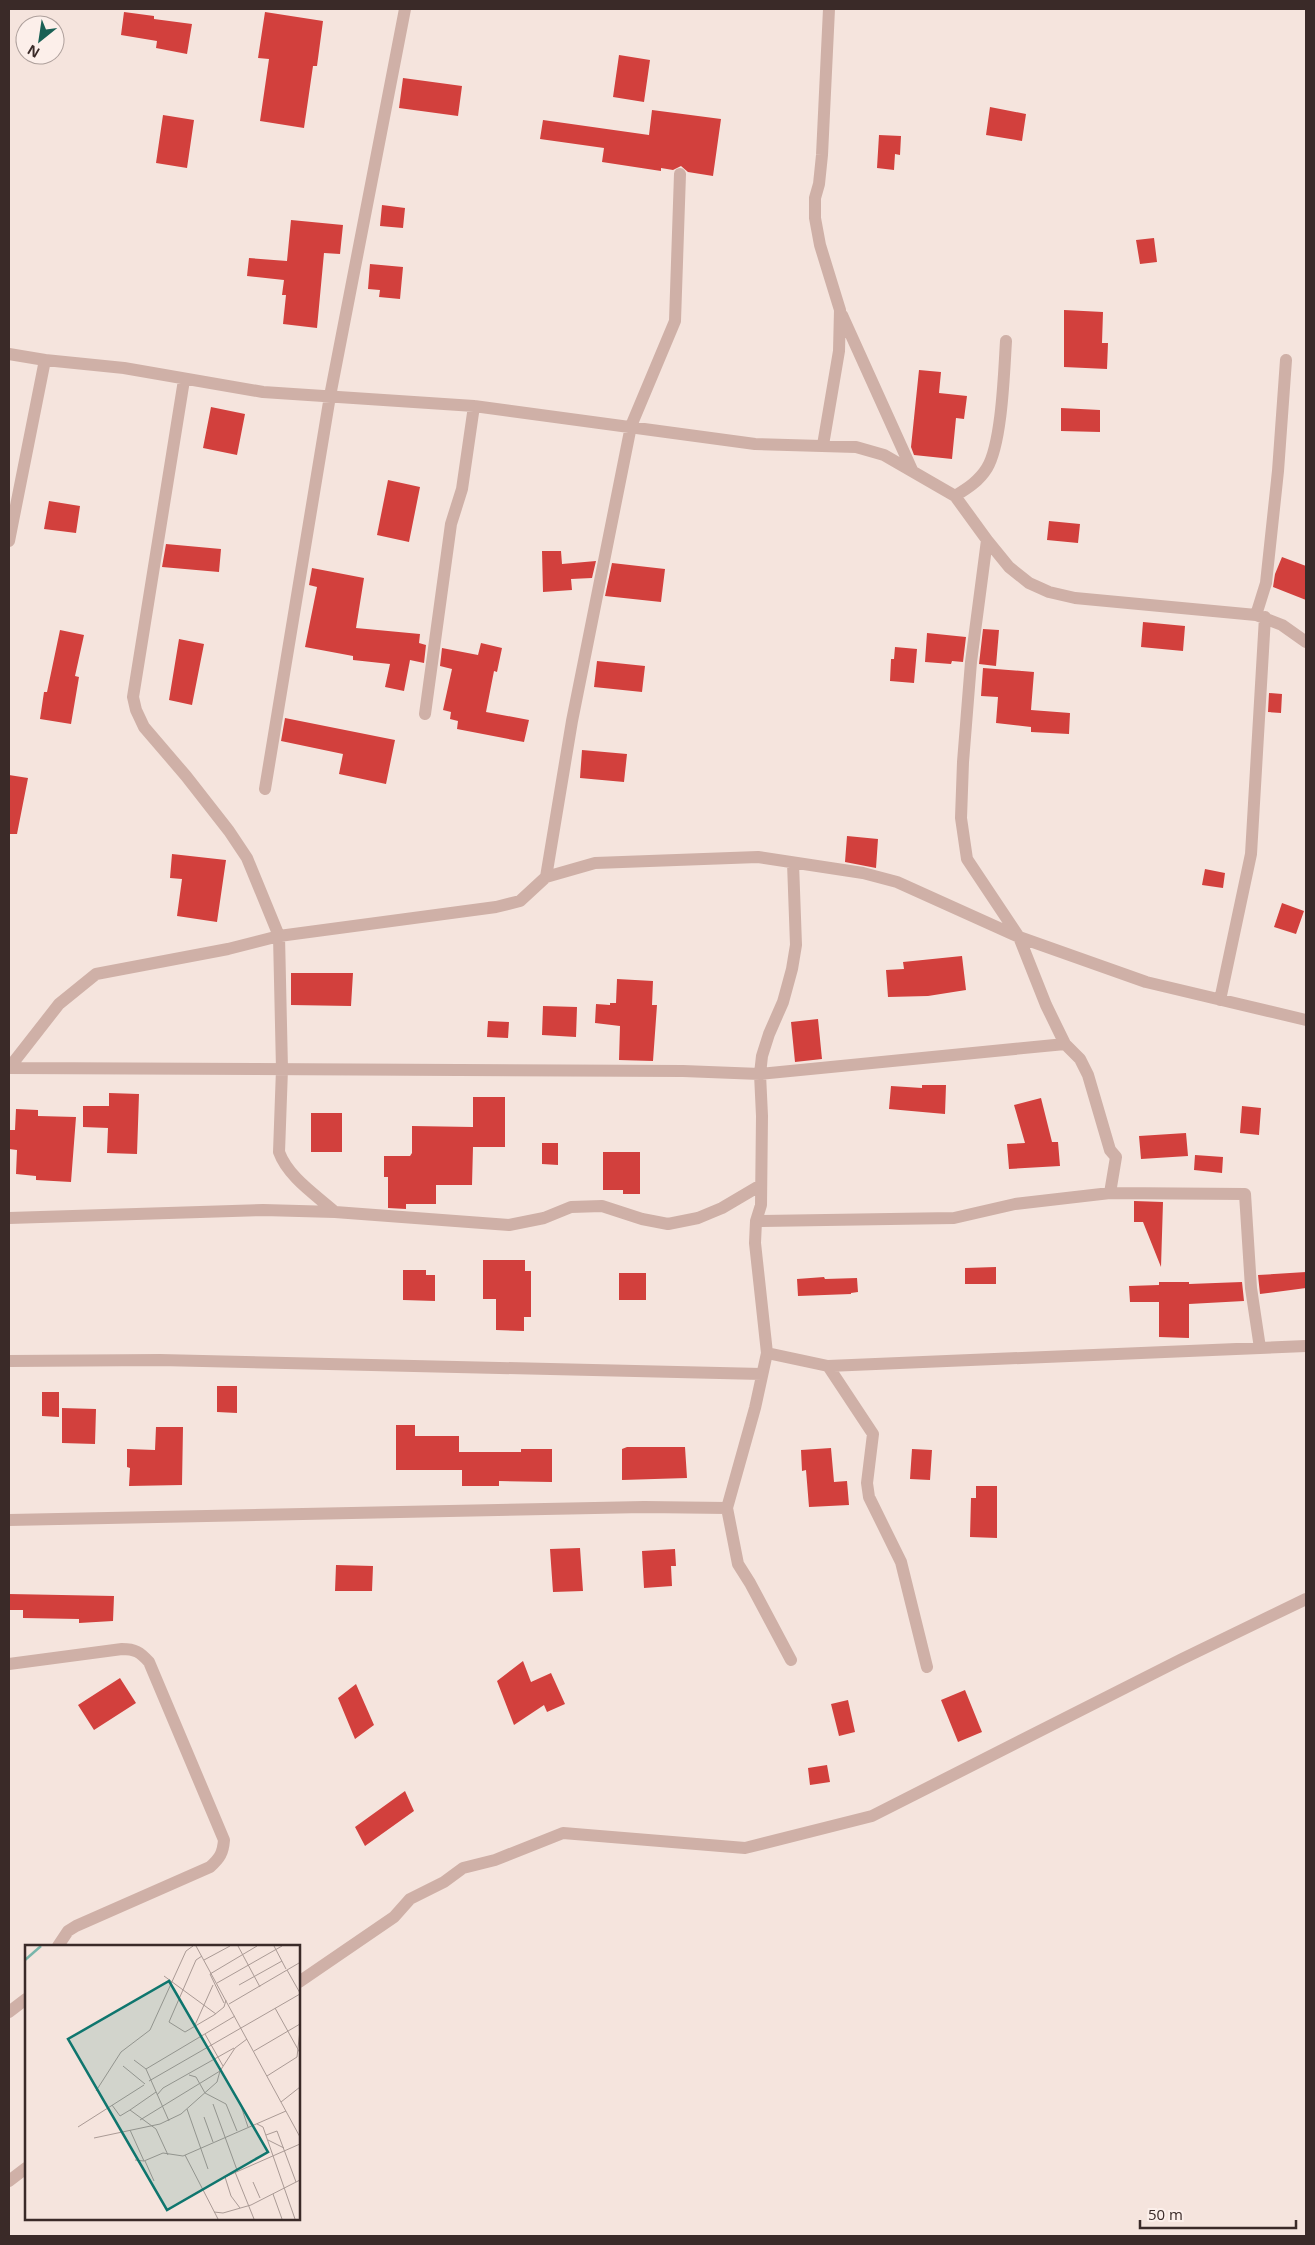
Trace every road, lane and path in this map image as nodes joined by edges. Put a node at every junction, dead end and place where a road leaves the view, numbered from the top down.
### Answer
1 (405, 9) edge
2 (829, 9) edge
3 (680, 174) dead end
4 (840, 310) junction
5 (1006, 341) dead end
6 (9, 354) edge
7 (44, 360) junction
8 (1286, 360) dead end
9 (184, 380) junction
10 (330, 396) junction
11 (474, 406) junction
12 (631, 426) junction
13 (823, 445) junction
14 (912, 470) junction
15 (955, 496) junction
16 (987, 540) junction
17 (9, 541) edge
18 (1261, 616) junction
19 (1306, 642) edge
20 (425, 714) dead end
21 (265, 789) dead end
22 (793, 863) junction
23 (546, 877) junction
24 (279, 936) junction
25 (1019, 937) junction
26 (1220, 1000) junction
27 (1306, 1020) edge
28 (1065, 1044) junction
29 (9, 1068) edge
30 (282, 1069) junction
31 (760, 1074) junction
32 (761, 1185) junction
33 (1110, 1193) junction
34 (335, 1212) junction
35 (9, 1218) edge
36 (756, 1221) junction
37 (1306, 1346) edge
38 (1260, 1348) junction
39 (766, 1354) junction
40 (9, 1361) edge
41 (828, 1366) junction
42 (762, 1374) junction
43 (727, 1508) junction
44 (9, 1520) edge
45 (1306, 1599) edge
46 (791, 1660) dead end
47 (9, 1664) edge
48 (927, 1667) dead end
49 (59, 1945) edge
50 (300, 1981) edge
51 (25, 2000) edge
52 (9, 2012) edge
53 (25, 2169) edge
54 (9, 2181) edge

1 - 10 street
2 - 4 street
3 - 12 street
4 - 13 street
4 - 14 street
5 - 15 street
6 - 7 street
7 - 9 street
7 - 17 street
8 - 18 street
9 - 10 street
9 - 24 street
10 - 11 street
10 - 21 street
11 - 12 street
11 - 20 street
12 - 13 street
12 - 23 street
13 - 14 street
14 - 15 street
15 - 16 street
16 - 18 street
16 - 25 street
18 - 19 street
18 - 26 street
22 - 23 street
22 - 25 street
22 - 31 street
23 - 24 street
24 - 29 street
24 - 30 street
25 - 26 street
25 - 28 street
26 - 27 street
28 - 31 street
28 - 33 street
29 - 30 street
30 - 31 street
30 - 34 street
31 - 32 street
32 - 34 street
32 - 36 street
33 - 36 street
33 - 38 street
34 - 35 street
36 - 39 street
37 - 38 street
38 - 41 street
39 - 41 street
39 - 42 street
40 - 42 street
41 - 48 street
42 - 43 street
43 - 44 street
43 - 46 street
45 - 50 street
47 - 49 street
51 - 52 street
53 - 54 street

